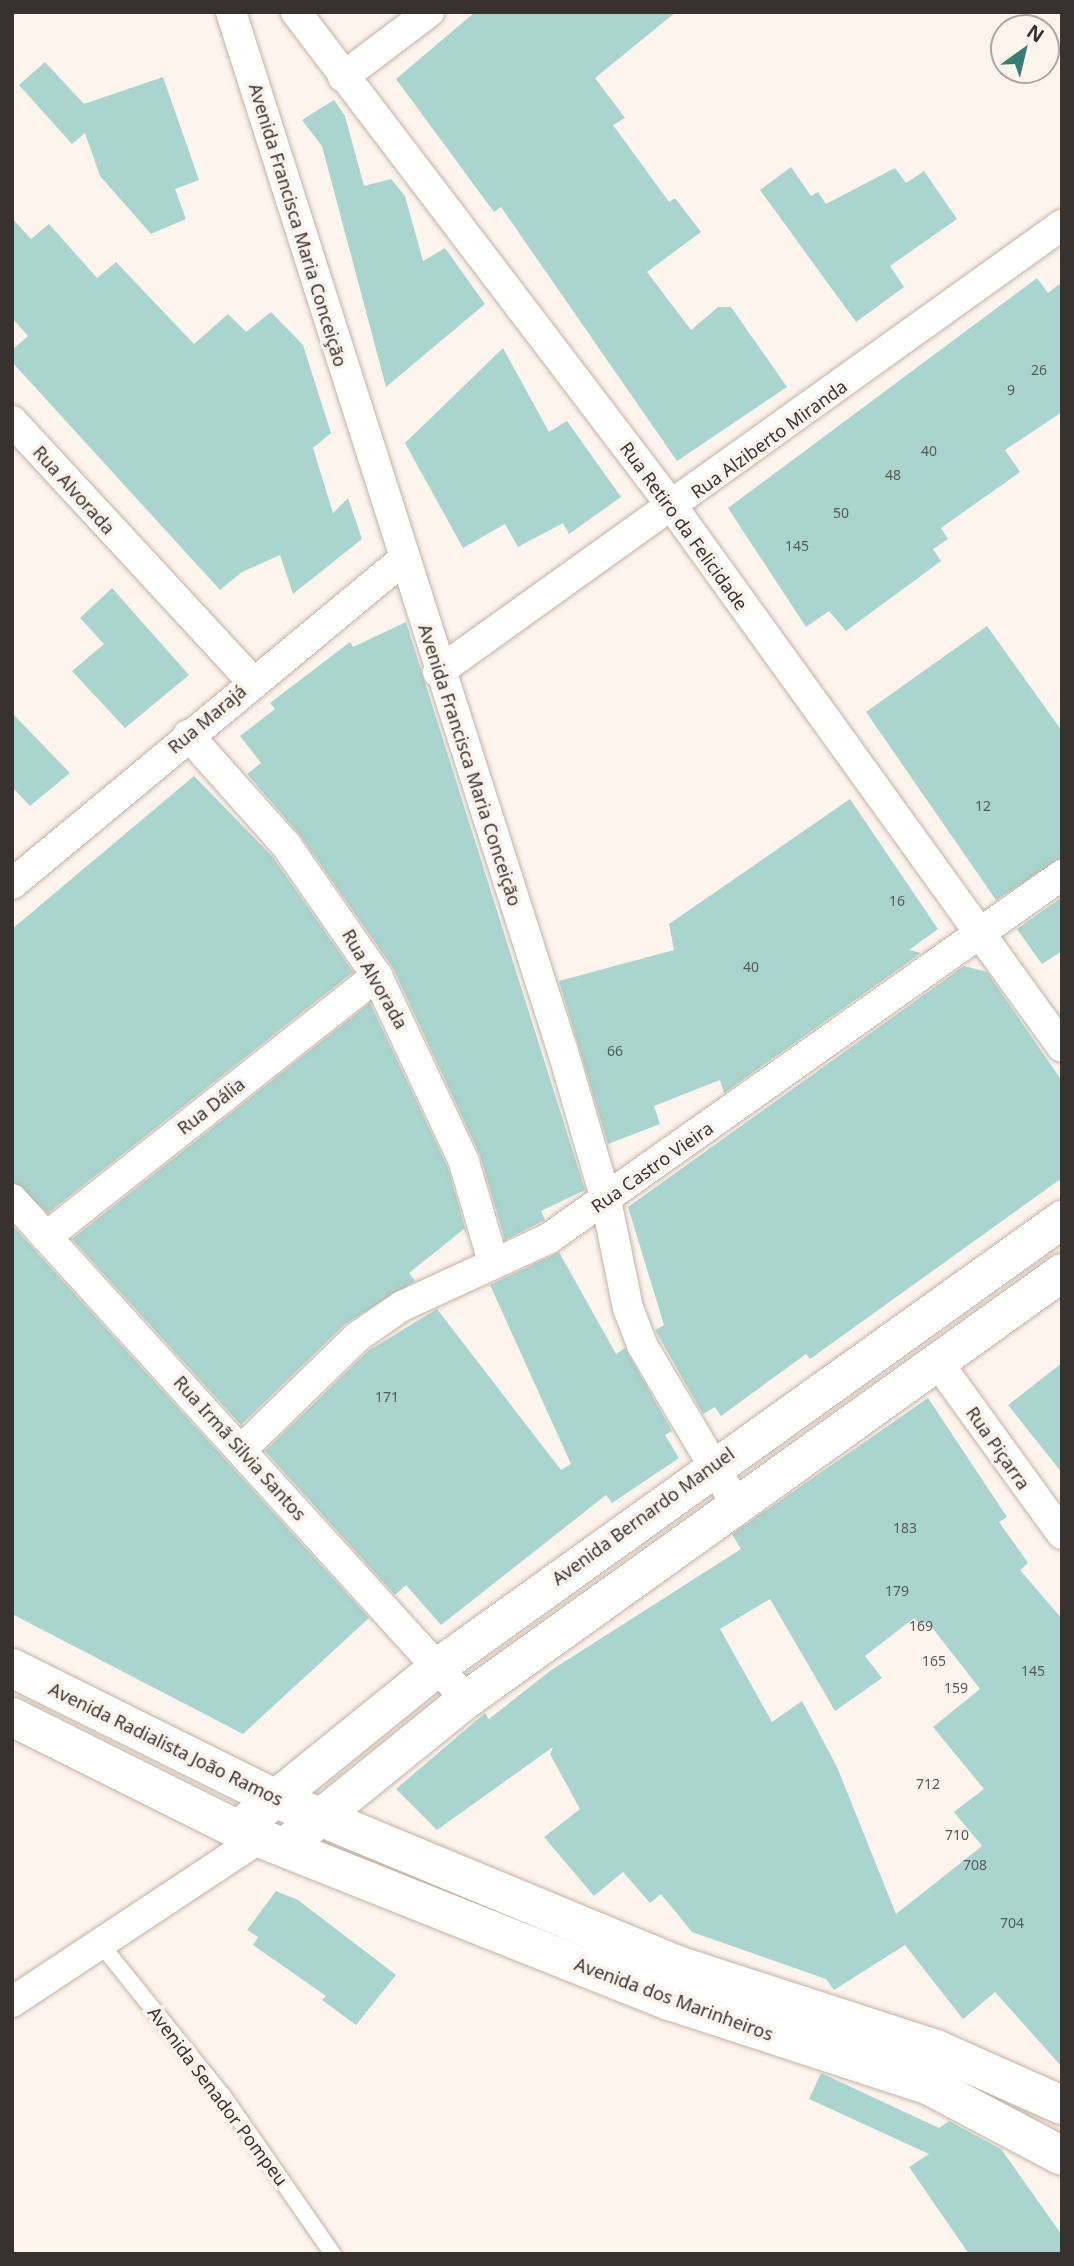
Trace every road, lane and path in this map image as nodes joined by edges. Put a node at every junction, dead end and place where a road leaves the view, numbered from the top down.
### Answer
1 (231, 12) edge
2 (296, 12) edge
3 (429, 12) edge
4 (343, 77) junction
5 (1062, 225) edge
6 (12, 421) edge
7 (674, 509) junction
8 (404, 559) junction
9 (438, 672) junction
10 (252, 681) junction
11 (188, 735) junction
12 (1062, 875) edge
13 (12, 884) edge
14 (977, 937) junction
15 (377, 976) junction
16 (1062, 1046) edge
17 (12, 1199) edge
18 (606, 1200) junction
19 (1062, 1219) edge
20 (46, 1237) junction
21 (493, 1262) junction
22 (1062, 1272) edge
23 (936, 1360) junction
24 (242, 1449) junction
25 (714, 1464) junction
26 (736, 1504) junction
27 (1062, 1534) edge
28 (438, 1666) junction
29 (12, 1668) edge
30 (466, 1699) junction
31 (12, 1717) edge
32 (274, 1798) junction
33 (322, 1817) junction
34 (260, 1838) junction
35 (99, 1942) junction
36 (12, 2002) edge
37 (1062, 2105) edge
38 (1062, 2156) edge
39 (333, 2254) edge

1 - 8 street, Avenida Francisca Maria Conceição
2 - 4 street, Rua Retiro da Felicidade
3 - 4 street
4 - 7 street, Rua Retiro da Felicidade
5 - 7 street, Rua Alziberto Miranda
6 - 10 street, Rua Alvorada
7 - 9 street, Rua Alziberto Miranda
7 - 14 street, Rua Retiro da Felicidade
8 - 9 street, Avenida Francisca Maria Conceição
8 - 10 street, Rua Marajá
9 - 18 street, Avenida Francisca Maria Conceição
10 - 11 street, Rua Marajá
11 - 13 street, Rua Marajá
11 - 15 street, Rua Alvorada
12 - 14 street, Rua Castro Vieira
14 - 16 street, Rua Retiro da Felicidade
14 - 18 street, Rua Castro Vieira
15 - 20 street, Rua Dália
15 - 21 street, Rua Alvorada
17 - 20 street, Rua Irmã Silvia Santos
18 - 21 street, Rua Castro Vieira
18 - 25 street, Avenida Francisca Maria Conceição
19 - 25 street, Avenida Bernardo Manuel
20 - 24 street, Rua Irmã Silvia Santos
21 - 24 street, Rua Castro Vieira
22 - 23 street
23 - 26 street
23 - 27 street, Rua Piçarra
24 - 28 street, Rua Irmã Silvia Santos
25 - 26 street, Avenida Francisca Maria Conceição
25 - 28 street, Avenida Bernardo Manuel
26 - 30 street
28 - 30 street, Rua Irmã Silvia Santos
28 - 32 street, Avenida Bernardo Manuel
29 - 32 main road, Avenida Radialista João Ramos
30 - 33 street
31 - 34 main road
32 - 33 main road, Avenida Radialista João Ramos
32 - 34 street, Avenida Bernardo Manuel
33 - 34 street
33 - 37 main road, Avenida dos Marinheiros
34 - 35 street
34 - 38 main road, Avenida dos Marinheiros
35 - 36 street
35 - 39 lane, Avenida Senador Pompeu

